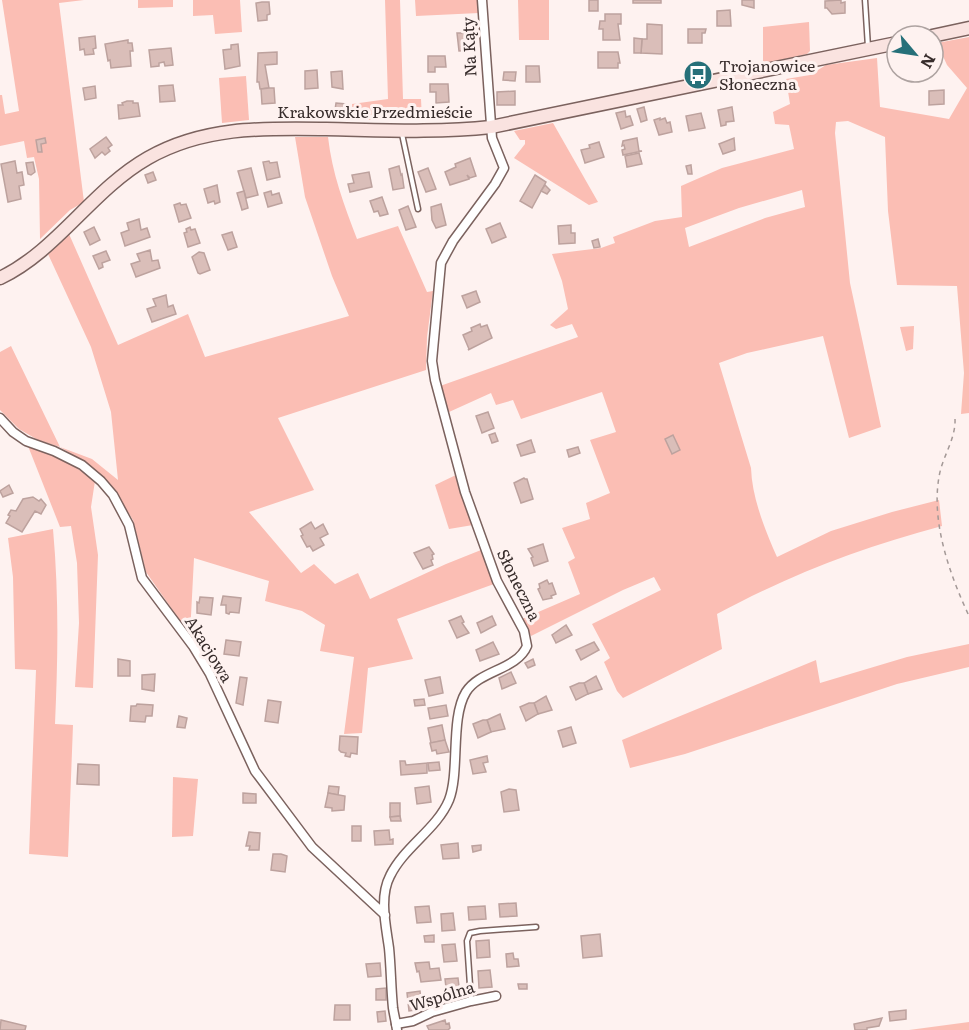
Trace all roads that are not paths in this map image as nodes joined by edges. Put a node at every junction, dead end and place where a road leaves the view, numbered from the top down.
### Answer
1 (482, 0) edge
2 (864, 0) edge
3 (969, 28) edge
4 (945, 33) edge
5 (885, 47) edge
6 (869, 50) junction
7 (490, 127) junction
8 (401, 130) junction
9 (418, 209) dead end
10 (0, 278) edge
11 (0, 418) edge
12 (385, 915) junction
13 (536, 927) dead end
14 (496, 996) dead end
15 (471, 1000) junction
16 (397, 1027) edge

1 - 7 street, Na Kąty
2 - 6 lane
3 - 4 main road
5 - 6 main road, Krakowskie Przedmieście
6 - 7 main road, Krakowskie Przedmieście
7 - 8 main road, Krakowskie Przedmieście
7 - 12 street, Słoneczna
8 - 9 lane
8 - 10 main road, Krakowskie Przedmieście
11 - 12 street, Akacjowa
12 - 16 street, Słoneczna
13 - 15 lane
14 - 15 street, Wspólna
15 - 16 street, Wspólna

